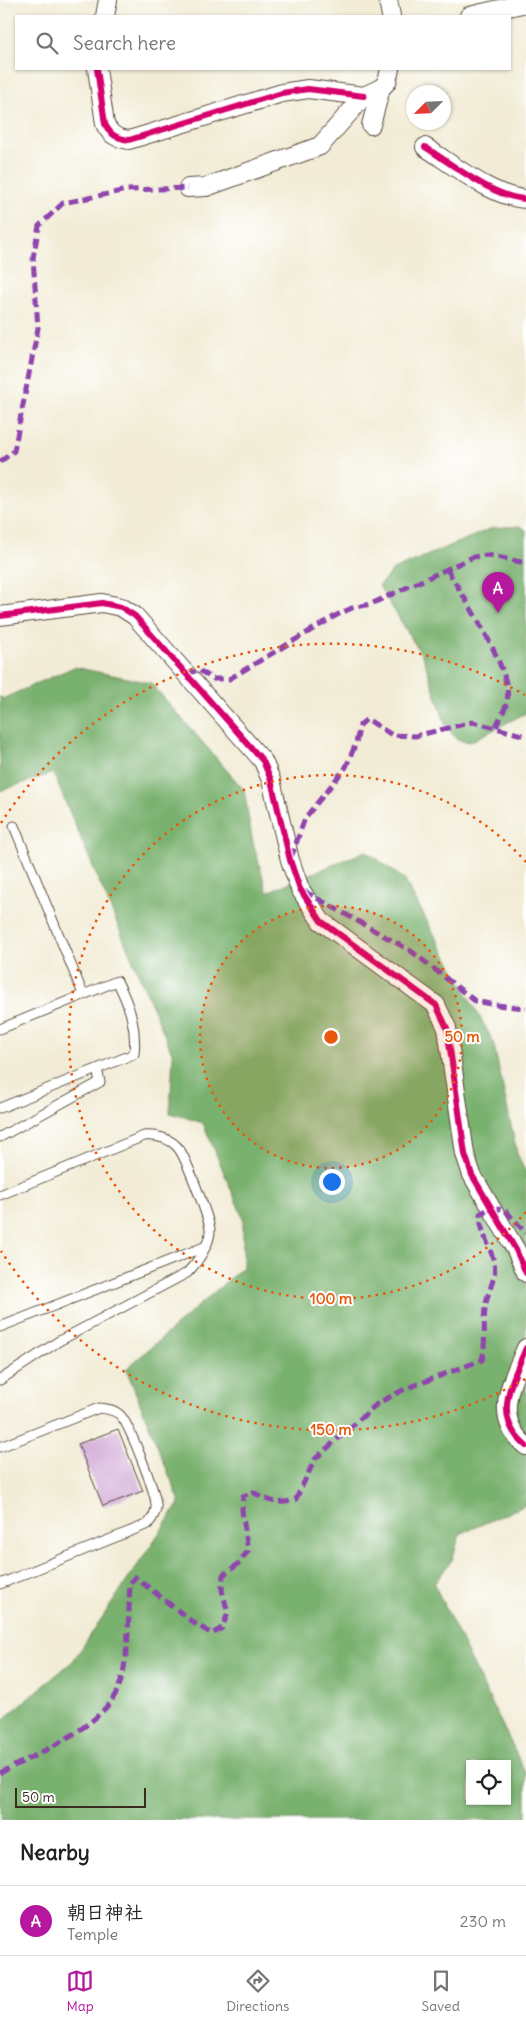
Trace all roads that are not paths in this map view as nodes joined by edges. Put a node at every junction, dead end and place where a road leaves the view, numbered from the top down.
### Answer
1 (108, 0) edge
2 (388, 0) edge
3 (526, 3) edge
4 (105, 15) edge
5 (391, 15) edge
6 (473, 15) edge
7 (97, 70) edge
8 (390, 70) edge
9 (381, 88) junction
10 (364, 96) junction
11 (371, 125) dead end
12 (425, 147) dead end
13 (188, 188) dead end
14 (526, 199) edge
15 (0, 616) edge
16 (14, 826) dead end
17 (83, 994) junction
18 (0, 1029) edge
19 (97, 1069) junction
20 (0, 1108) edge
21 (0, 1137) edge
22 (0, 1195) edge
23 (204, 1247) junction
24 (526, 1273) edge
25 (0, 1327) edge
26 (526, 1348) edge
27 (0, 1380) edge
28 (526, 1446) edge
29 (0, 1447) edge
30 (0, 1584) edge

1 - 4 street
2 - 5 street
3 - 6 street
7 - 10 street
8 - 9 street
9 - 10 street
9 - 11 street
10 - 13 street
12 - 14 street
15 - 24 street
16 - 17 lane
17 - 18 lane
17 - 19 lane
19 - 20 lane
19 - 21 lane
22 - 23 lane
23 - 25 lane
23 - 27 lane
26 - 28 street
29 - 30 lane

